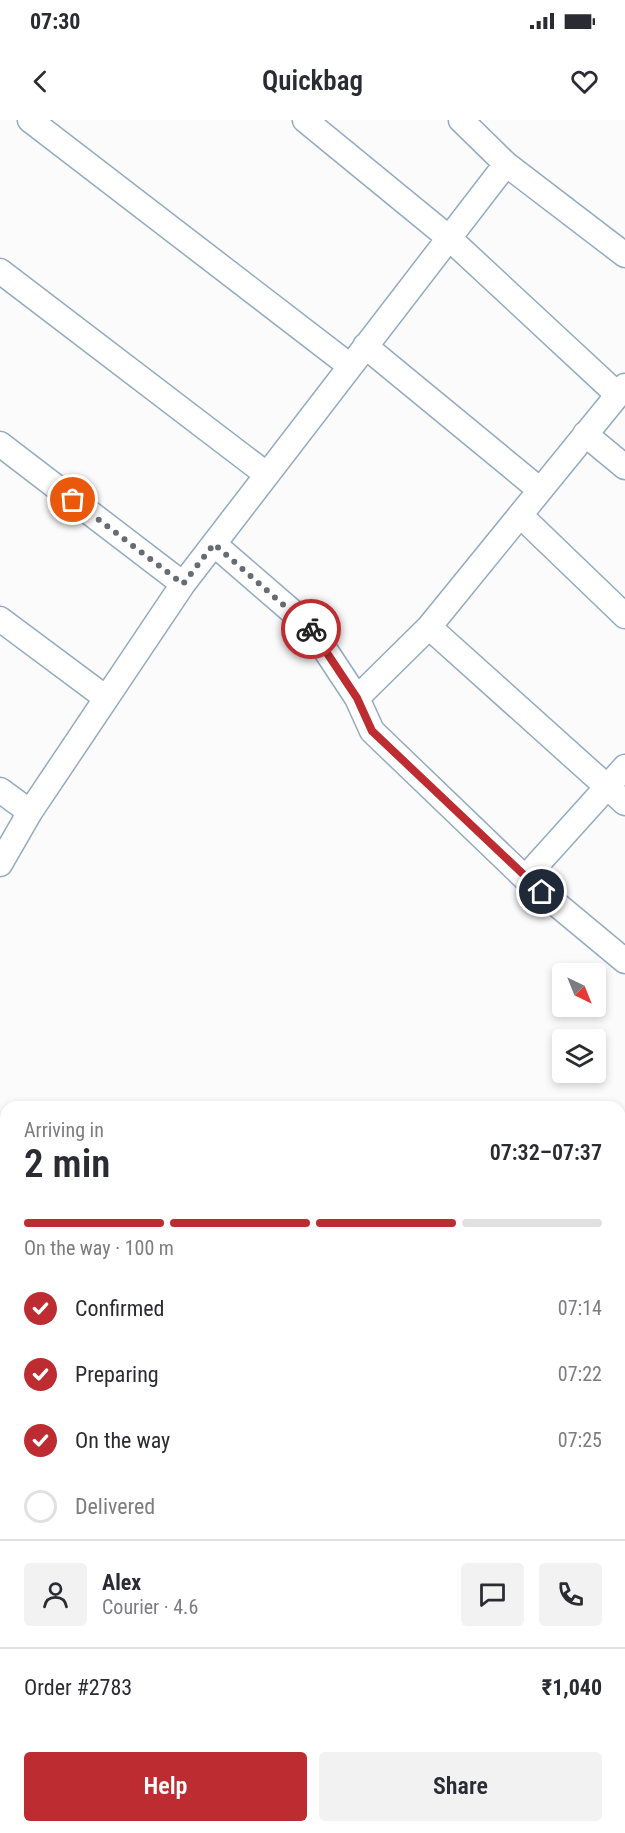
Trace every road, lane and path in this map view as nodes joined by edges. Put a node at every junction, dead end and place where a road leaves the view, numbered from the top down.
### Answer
1 (30, 120) edge
2 (305, 120) edge
3 (460, 120) edge
4 (506, 164) junction
5 (450, 238) junction
6 (625, 255) edge
7 (0, 271) edge
8 (365, 346) junction
9 (350, 366) junction
10 (621, 390) edge
11 (585, 434) junction
12 (0, 444) edge
13 (625, 467) edge
14 (266, 474) junction
15 (540, 490) junction
16 (520, 515) junction
17 (214, 544) junction
18 (183, 584) junction
19 (625, 616) edge
20 (0, 619) edge
21 (429, 627) junction
22 (106, 698) junction
23 (357, 698) junction
24 (625, 767) edge
25 (607, 786) junction
26 (0, 790) edge
27 (625, 803) edge
28 (30, 812) junction
29 (0, 864) edge
30 (525, 878) junction
31 (625, 961) edge

1 - 9 street
2 - 5 street
3 - 4 street
4 - 5 street
4 - 6 street
5 - 8 street
5 - 10 street
7 - 14 street
8 - 9 street
8 - 15 street
9 - 14 street
10 - 11 street
11 - 13 street
11 - 15 street
12 - 18 street
14 - 17 street
15 - 16 street
16 - 19 street
16 - 21 street
17 - 18 street
17 - 23 street
18 - 22 street
20 - 22 street
21 - 23 street
21 - 25 street
22 - 28 street
23 - 30 street
24 - 25 street
25 - 27 street
25 - 30 street
26 - 28 street
28 - 29 street
30 - 31 street

